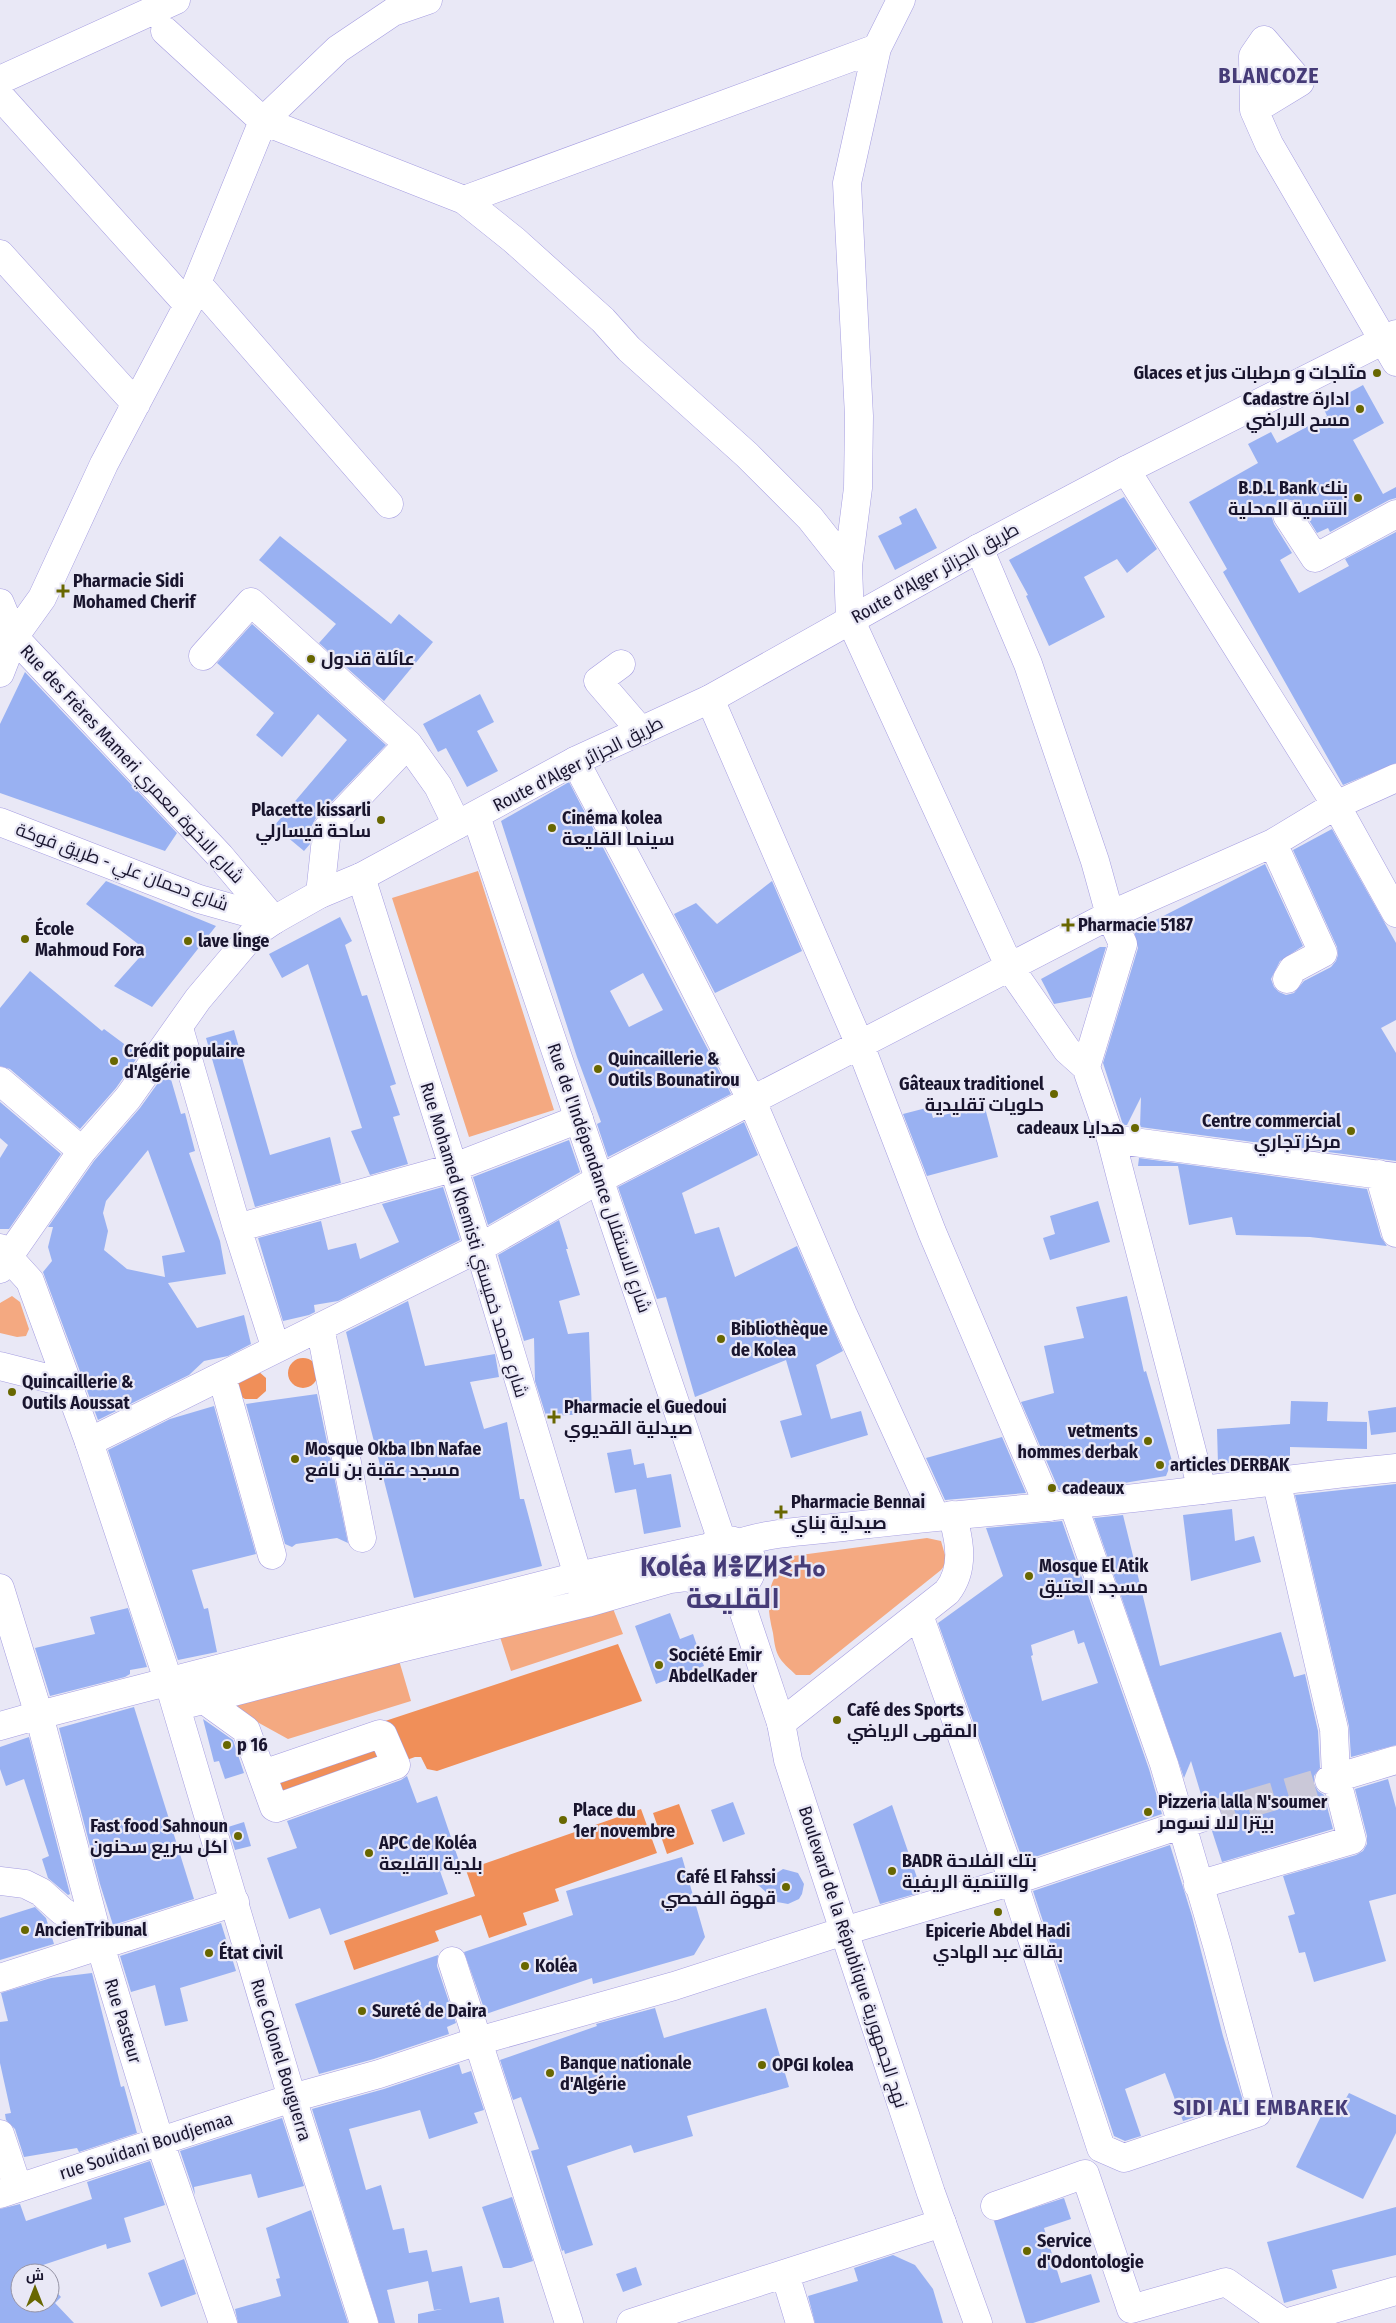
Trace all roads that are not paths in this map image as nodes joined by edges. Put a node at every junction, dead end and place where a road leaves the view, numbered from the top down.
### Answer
1 (176, 0) edge
2 (428, 0) edge
3 (901, 0) edge
4 (155, 14) edge
5 (877, 48) junction
6 (0, 80) edge
7 (0, 96) edge
8 (1254, 110) dead end
9 (263, 121) junction
10 (464, 200) junction
11 (0, 254) edge
12 (192, 294) junction
13 (1392, 345) edge
14 (136, 404) junction
15 (1126, 470) junction
16 (389, 504) dead end
17 (1396, 514) edge
18 (1287, 515) dead end
19 (979, 548) junction
20 (848, 566) junction
21 (0, 603) edge
22 (850, 619) junction
23 (14, 637) junction
24 (203, 656) dead end
25 (622, 664) dead end
26 (0, 673) edge
27 (710, 699) junction
28 (642, 730) junction
29 (408, 744) junction
30 (576, 761) junction
31 (1396, 778) edge
32 (1336, 805) junction
33 (467, 820) junction
34 (0, 822) edge
35 (1273, 843) junction
36 (361, 877) junction
37 (320, 894) junction
38 (1396, 913) edge
39 (1110, 915) junction
40 (274, 920) junction
41 (1010, 968) junction
42 (1287, 979) dead end
43 (179, 1028) junction
44 (860, 1045) junction
45 (1086, 1067) junction
46 (0, 1082) edge
47 (752, 1101) junction
48 (579, 1119) junction
49 (1112, 1139) junction
50 (82, 1151) junction
51 (452, 1168) junction
52 (1388, 1175) edge
53 (600, 1179) junction
54 (237, 1228) junction
55 (1396, 1233) edge
56 (479, 1248) junction
57 (3, 1258) edge
58 (320, 1327) junction
59 (276, 1349) junction
60 (0, 1366) edge
61 (222, 1377) junction
62 (68, 1383) junction
63 (89, 1442) junction
64 (1396, 1468) edge
65 (1276, 1480) junction
66 (1202, 1490) junction
67 (1061, 1505) junction
68 (943, 1516) junction
69 (362, 1538) dead end
70 (724, 1543) junction
71 (272, 1556) dead end
72 (578, 1576) junction
73 (708, 1582) junction
74 (0, 1588) edge
75 (736, 1589) junction
76 (587, 1604) junction
77 (919, 1615) junction
78 (168, 1680) junction
79 (203, 1699) junction
80 (176, 1706) junction
81 (39, 1715) junction
82 (781, 1724) junction
83 (0, 1726) edge
84 (1396, 1760) edge
85 (263, 1774) dead end
86 (1332, 1778) junction
87 (1194, 1820) junction
88 (0, 1881) edge
89 (1013, 1881) junction
90 (1198, 1885) junction
91 (235, 1902) junction
92 (844, 1931) junction
93 (98, 1939) junction
94 (452, 1962) dead end
95 (0, 1978) edge
96 (478, 2041) junction
97 (292, 2098) junction
98 (0, 2134) edge
99 (160, 2142) junction
100 (9, 2191) edge
101 (995, 2206) dead end
102 (942, 2224) junction
103 (785, 2274) junction
104 (1396, 2291) edge
105 (223, 2323) edge
106 (364, 2323) edge
107 (569, 2323) edge
108 (631, 2323) edge
109 (800, 2323) edge
110 (978, 2323) edge
111 (1285, 2323) edge

1 - 4 street
2 - 9 street
3 - 5 street
4 - 6 street
4 - 9 street
5 - 10 street
5 - 20 street
7 - 12 street
8 - 13 street
9 - 10 street
9 - 12 street
10 - 20 street
11 - 14 street
12 - 14 street
12 - 16 street
13 - 15 street, Route d'Alger طريق الجزائر
14 - 23 street
15 - 19 street, Route d'Alger طريق الجزائر
15 - 32 street
17 - 18 street
19 - 22 street, Route d'Alger طريق الجزائر
19 - 39 street
20 - 22 street
21 - 23 street, Rue des Frères Mameri شارع الاخوة معمري
22 - 27 street, Route d'Alger طريق الجزائر
22 - 41 street
23 - 26 street
23 - 40 street, Rue des Frères Mameri شارع الاخوة معمري
24 - 29 street, Rue de l'Indépendance شارع الاستقلال
25 - 28 street
27 - 28 street, Route d'Alger طريق الجزائر
27 - 44 street
28 - 30 street, Route d'Alger طريق الجزائر
29 - 33 street, Rue de l'Indépendance شارع الاستقلال
29 - 37 street
30 - 33 street, Route d'Alger طريق الجزائر
30 - 47 street
31 - 32 street
32 - 35 street
32 - 38 street
33 - 36 street, Route d'Alger طريق الجزائر
33 - 48 street, Rue de l'Indépendance شارع الاستقلال
34 - 40 street, شارع دحمان علي - طريق فوكة
35 - 39 street
35 - 42 street
36 - 37 street, Route d'Alger طريق الجزائر
36 - 51 street, Rue Mohamed Khemisti شارع محمد خميستي
37 - 40 street, Route d'Alger طريق الجزائر
39 - 41 street
39 - 45 street
40 - 43 street, Route d'Alger طريق الجزائر
41 - 44 street
41 - 45 street
43 - 50 street, Route d'Alger طريق الجزائر
43 - 54 street
44 - 47 street
44 - 67 street
45 - 49 street
46 - 50 street
47 - 53 street
47 - 68 street
48 - 51 street
48 - 53 street, Rue de l'Indépendance شارع الاستقلال
49 - 52 street
49 - 66 street
50 - 57 street, Route d'Alger طريق الجزائر
51 - 54 street
51 - 56 street, Rue Mohamed Khemisti شارع محمد خميستي
52 - 55 street
53 - 56 street
53 - 70 street, Rue de l'Indépendance شارع الاستقلال
54 - 59 street
56 - 58 street
56 - 72 street, Rue Mohamed Khemisti شارع محمد خميستي
57 - 62 street, Rue Colonel Bouguerra
58 - 59 street
58 - 69 street
59 - 61 street
60 - 62 street
61 - 63 street
61 - 71 street
62 - 63 street, Rue Colonel Bouguerra
63 - 78 street, Rue Colonel Bouguerra
64 - 65 street
65 - 66 street
65 - 86 street
66 - 67 street
67 - 68 street
67 - 87 street
68 - 70 street
68 - 77 street
70 - 72 street
70 - 73 street
70 - 75 street
72 - 76 street, Rue Mohamed Khemisti شارع محمد خميستي
72 - 78 street
73 - 75 street
73 - 76 street
74 - 81 street, Rue Pasteur
75 - 82 street, Boulevard de la République نهج الجمهورية
76 - 79 street
77 - 82 street
77 - 89 street
78 - 80 street, Rue Colonel Bouguerra
78 - 81 street
79 - 80 street
79 - 85 street
80 - 91 street, Rue Colonel Bouguerra
81 - 83 street
81 - 93 street, Rue Pasteur
82 - 92 street, Boulevard de la République نهج الجمهورية
84 - 86 street
86 - 90 street
87 - 89 street, rue Souidani Boudjemaa
87 - 90 street
88 - 93 street
89 - 90 street
89 - 92 street, rue Souidani Boudjemaa
91 - 93 street
91 - 97 street, Rue Colonel Bouguerra
92 - 96 street, rue Souidani Boudjemaa
92 - 102 street, Boulevard de la République نهج الجمهورية
93 - 95 street
93 - 99 street, Rue Pasteur
94 - 96 street
96 - 97 street, rue Souidani Boudjemaa
96 - 107 street
97 - 99 street, rue Souidani Boudjemaa
97 - 106 street, Rue Colonel Bouguerra
98 - 100 street
99 - 100 street, rue Souidani Boudjemaa
99 - 105 street, Rue Pasteur
101 - 111 street
102 - 103 street
102 - 110 street, Boulevard de la République نهج الجمهورية
103 - 108 street
103 - 109 street
104 - 111 street

